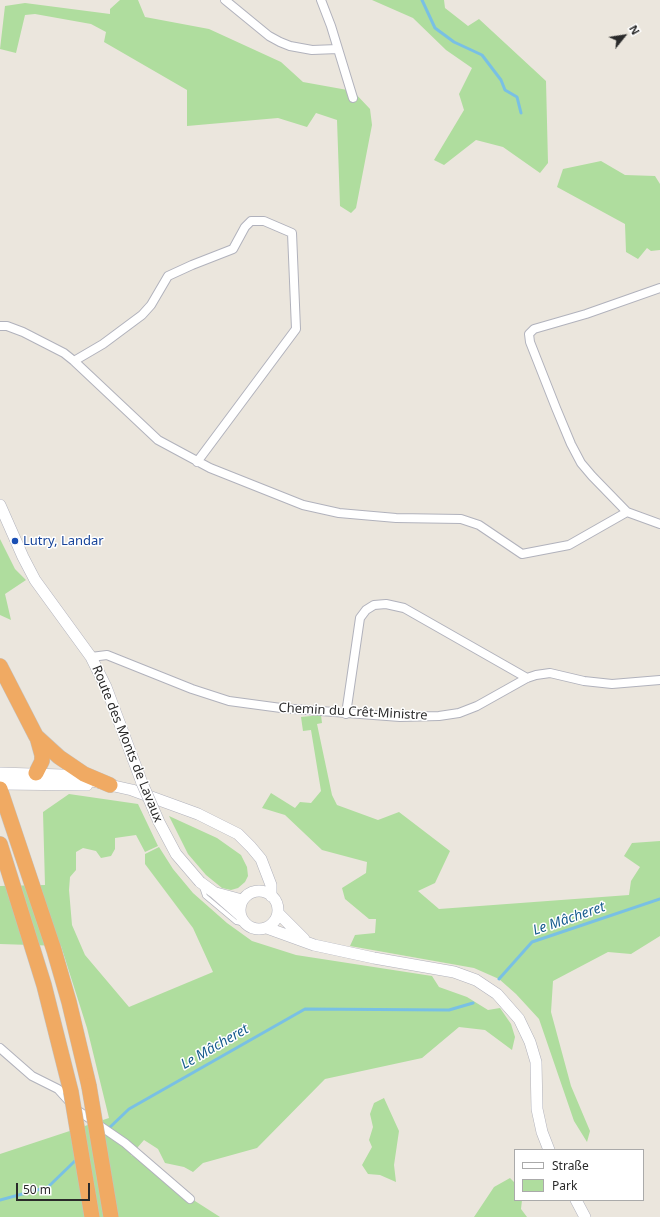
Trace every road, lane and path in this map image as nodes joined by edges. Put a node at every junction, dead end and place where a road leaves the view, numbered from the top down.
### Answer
1 (225, 0) edge
2 (321, 0) edge
3 (338, 49) junction
4 (353, 98) dead end
5 (660, 288) edge
6 (0, 326) edge
7 (74, 361) junction
8 (197, 462) junction
9 (0, 505) edge
10 (627, 512) junction
11 (660, 524) edge
12 (91, 657) junction
13 (0, 666) edge
14 (527, 678) junction
15 (660, 680) edge
16 (346, 714) junction
17 (36, 736) junction
18 (0, 773) edge
19 (30, 778) junction
20 (0, 780) edge
21 (0, 784) edge
22 (110, 785) junction
23 (0, 789) edge
24 (0, 844) edge
25 (264, 869) junction
26 (200, 882) junction
27 (215, 892) junction
28 (254, 892) junction
29 (271, 896) junction
30 (242, 900) junction
31 (278, 913) junction
32 (243, 919) junction
33 (267, 928) junction
34 (304, 940) junction
35 (0, 1048) edge
36 (550, 1149) edge
37 (190, 1199) dead end
38 (577, 1201) edge
39 (92, 1217) edge
40 (111, 1217) edge
41 (585, 1217) edge

1 - 3 street
2 - 3 street
3 - 4 street
5 - 10 street
6 - 7 street
7 - 8 street
7 - 8 street
8 - 10 street
9 - 12 street, Route des Monts de Lavaux
10 - 11 street
12 - 16 street, Chemin du Crêt-Ministre
12 - 26 street, Route des Monts de Lavaux, bridge
13 - 17 highway
14 - 15 street, Chemin du Crêt-Ministre
14 - 16 street, Chemin du Crêt-Ministre
14 - 16 street
17 - 19 highway
17 - 22 highway
18 - 19 street
19 - 20 street
19 - 21 street
19 - 22 street
22 - 25 street
23 - 40 highway, bridge
24 - 39 highway, bridge
25 - 28 street
25 - 29 street
26 - 27 street, Route des Monts de Lavaux
26 - 32 lane
27 - 30 street, Route des Monts de Lavaux
27 - 32 street, Route des Monts de Lavaux
28 - 29 street
28 - 30 street
29 - 31 street
30 - 32 street
31 - 33 street
31 - 34 street
32 - 33 street
33 - 34 street
34 - 36 street
35 - 37 street
38 - 41 street

